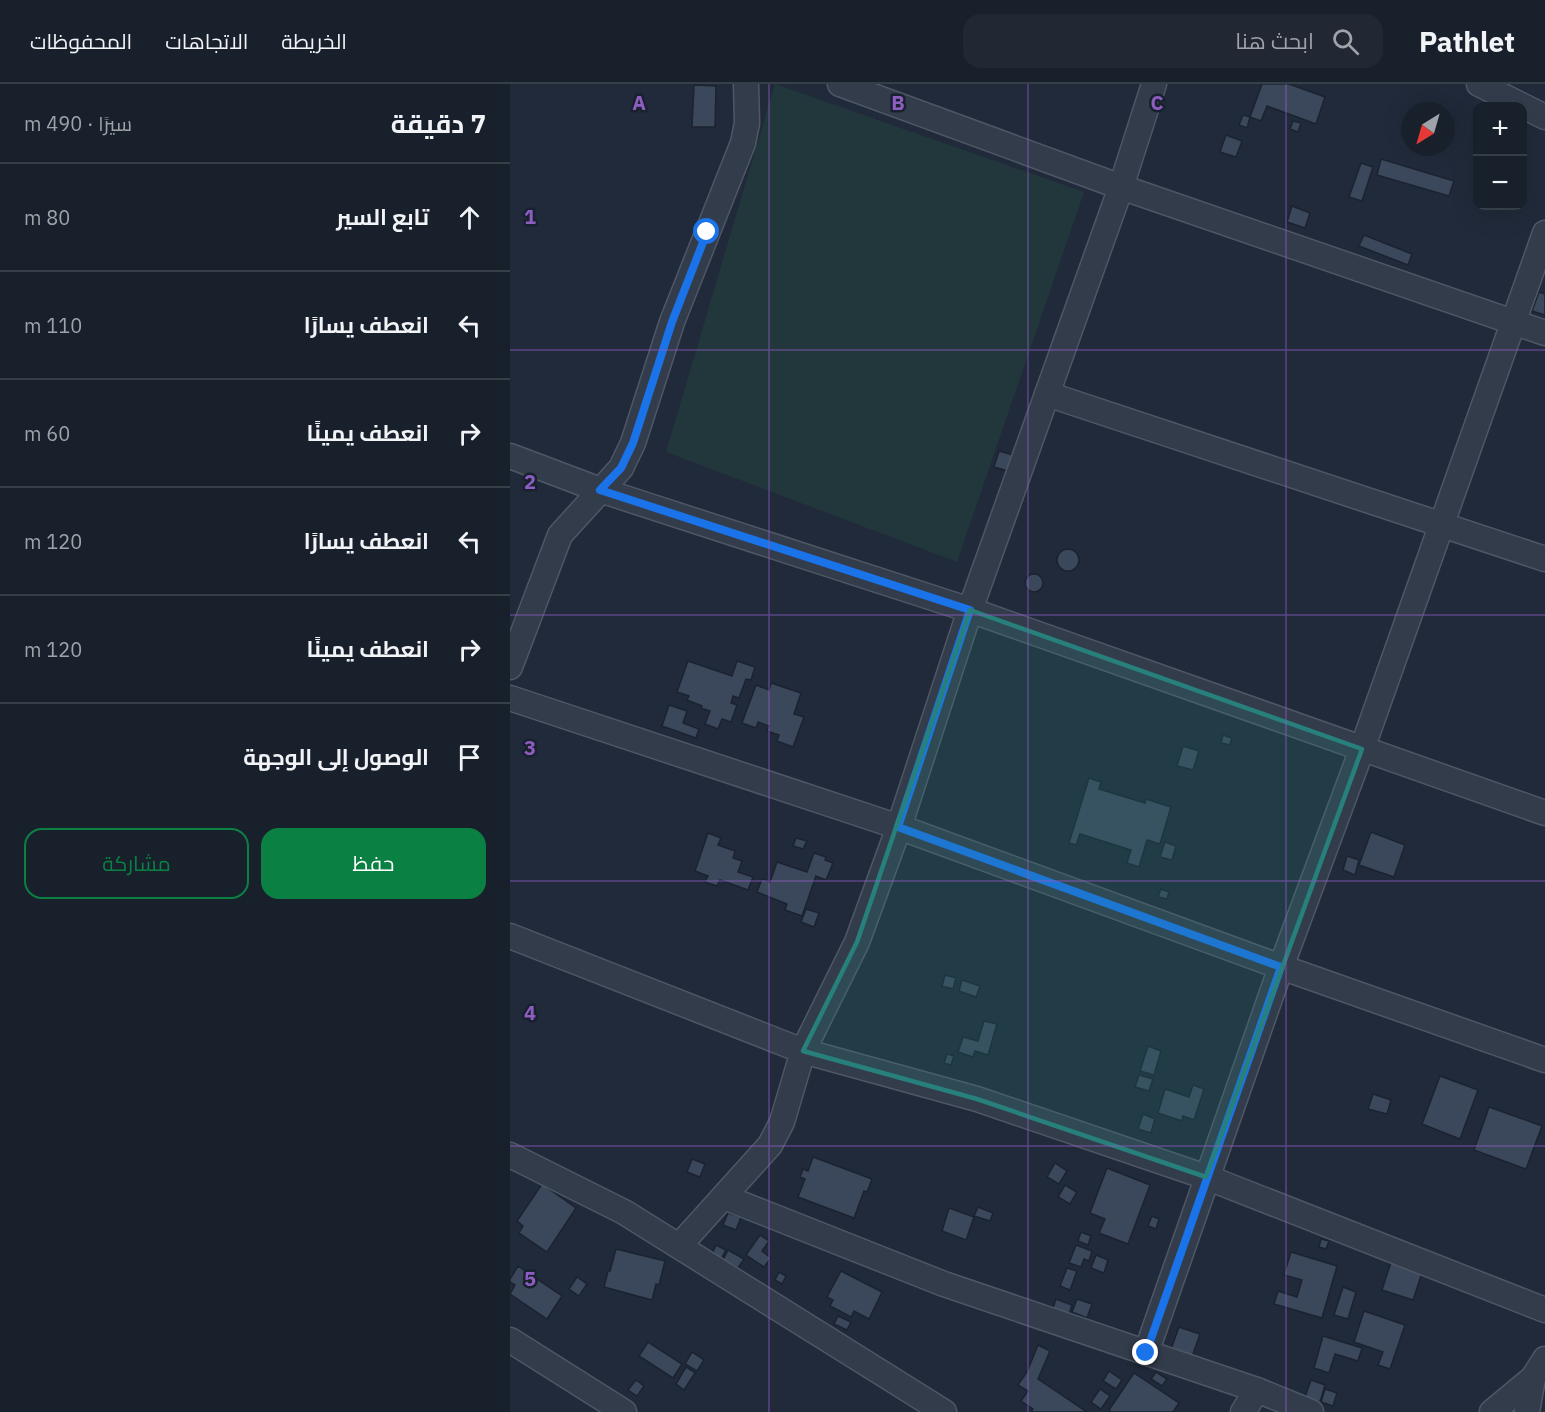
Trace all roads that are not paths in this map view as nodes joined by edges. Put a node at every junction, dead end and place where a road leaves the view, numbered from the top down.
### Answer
1 (746, 84) edge
2 (840, 84) edge
3 (1154, 84) edge
4 (1479, 84) edge
5 (1545, 117) edge
6 (1121, 187) junction
7 (1545, 233) edge
8 (1515, 322) junction
9 (1545, 333) edge
10 (1047, 394) junction
11 (510, 456) edge
12 (600, 490) junction
13 (1442, 524) junction
14 (1545, 559) edge
15 (970, 610) junction
16 (510, 667) edge
17 (510, 698) edge
18 (1362, 748) junction
19 (1545, 813) edge
20 (898, 827) junction
21 (510, 936) edge
22 (1281, 967) junction
23 (803, 1051) junction
24 (1545, 1060) edge
25 (510, 1155) edge
26 (1206, 1177) junction
27 (724, 1197) junction
28 (679, 1246) junction
29 (1545, 1310) edge
30 (510, 1340) edge
31 (1146, 1353) junction
32 (1539, 1369) edge
33 (1257, 1390) junction
34 (624, 1412) edge
35 (944, 1412) edge
36 (1243, 1412) edge
37 (1311, 1412) edge
38 (1492, 1412) edge
39 (1527, 1412) edge

1 - 12 street
2 - 6 street
3 - 6 street
4 - 5 street
6 - 8 street
6 - 10 street
7 - 8 street
8 - 9 street
8 - 13 street
10 - 13 street
10 - 15 street
11 - 12 street
12 - 15 street
12 - 16 street
13 - 14 street
13 - 18 street
15 - 18 street
15 - 20 street
17 - 20 street
18 - 19 street
18 - 22 street
20 - 22 street
20 - 23 street
21 - 23 street
22 - 24 street
22 - 26 street
23 - 26 street
23 - 27 street
25 - 28 street
26 - 29 street
26 - 31 street
27 - 28 street
27 - 31 street
28 - 35 street
30 - 34 street
31 - 33 street
32 - 38 street
32 - 39 street
33 - 36 street
33 - 37 street

